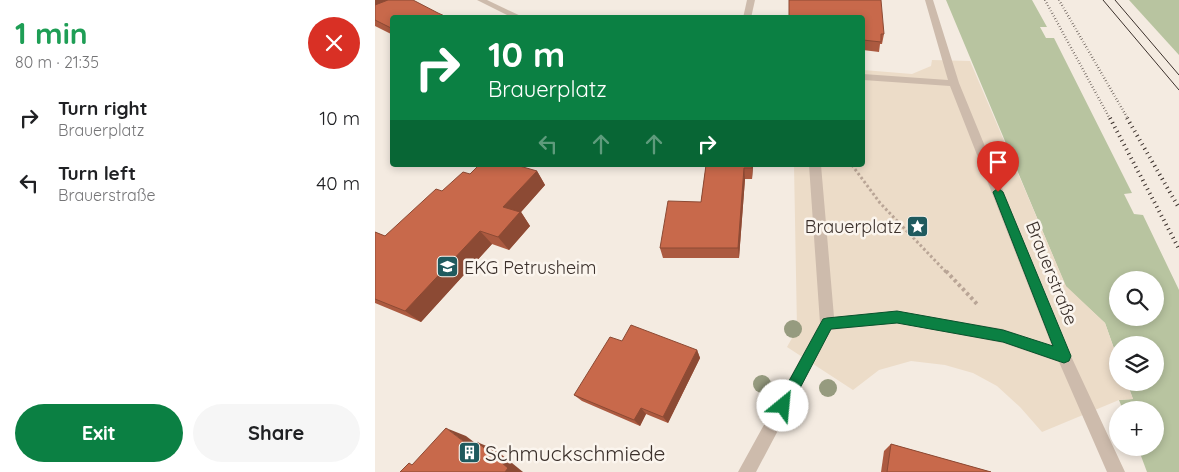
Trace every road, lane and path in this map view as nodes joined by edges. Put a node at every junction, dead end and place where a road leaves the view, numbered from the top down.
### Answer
1 (481, 0) edge
2 (751, 0) edge
3 (929, 0) edge
4 (514, 15) edge
5 (748, 15) edge
6 (865, 77) edge
7 (954, 83) junction
8 (815, 167) edge
9 (854, 167) edge
10 (980, 307) dead end
11 (827, 324) junction
12 (1064, 356) junction
13 (747, 472) edge
14 (1116, 472) edge

1 - 4 street
2 - 5 street
3 - 7 street, Brauerstraße
6 - 7 street
7 - 12 street, Brauerstraße
8 - 11 street
9 - 10 path
11 - 12 street
11 - 13 street
12 - 14 street, Brauerstraße

